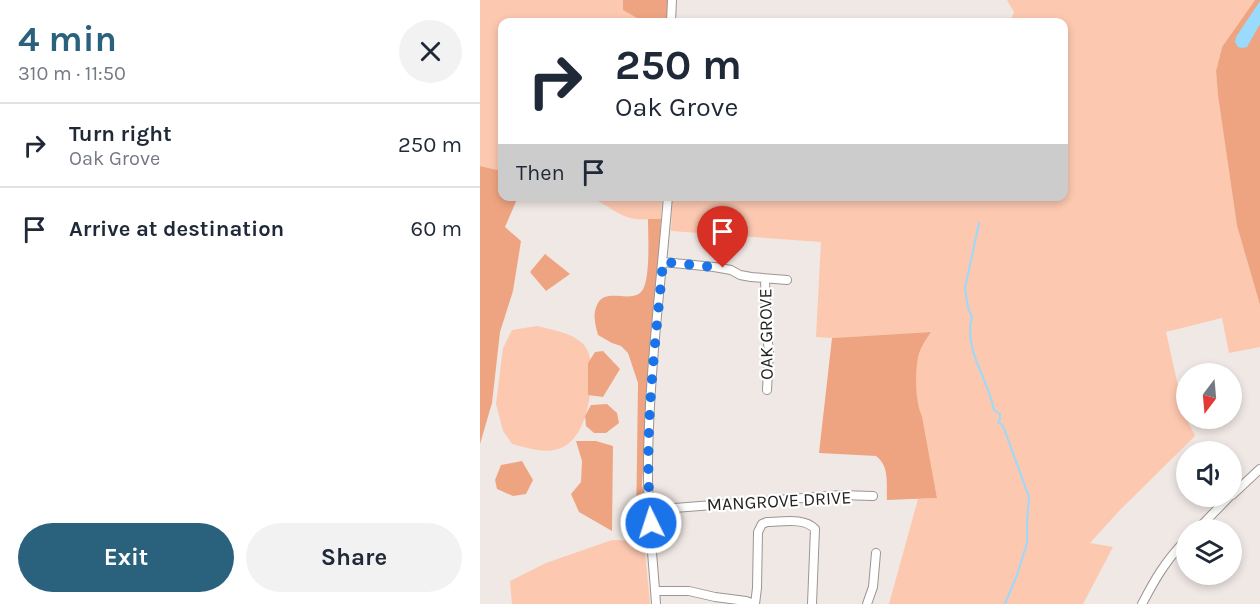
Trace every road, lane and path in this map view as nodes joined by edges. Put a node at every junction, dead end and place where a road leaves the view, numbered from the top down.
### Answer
1 (672, 0) edge
2 (671, 18) edge
3 (668, 201) edge
4 (663, 262) junction
5 (765, 279) junction
6 (787, 280) dead end
7 (767, 390) dead end
8 (1260, 469) edge
9 (1242, 486) edge
10 (873, 496) dead end
11 (1220, 507) edge
12 (649, 510) junction
13 (1208, 519) edge
14 (1176, 551) edge
15 (876, 553) dead end
16 (655, 591) junction
17 (656, 604) edge
18 (755, 604) edge
19 (812, 604) edge
20 (867, 604) edge
21 (1142, 604) edge

1 - 2 street
3 - 4 street
4 - 5 street, OAK GROVE
4 - 12 street
5 - 6 street, OAK GROVE
5 - 7 street, OAK GROVE
8 - 9 street
10 - 12 street, MANGROVE DRIVE
11 - 13 street
12 - 16 street
14 - 21 street
15 - 20 street
16 - 17 street
16 - 18 street
18 - 19 street

